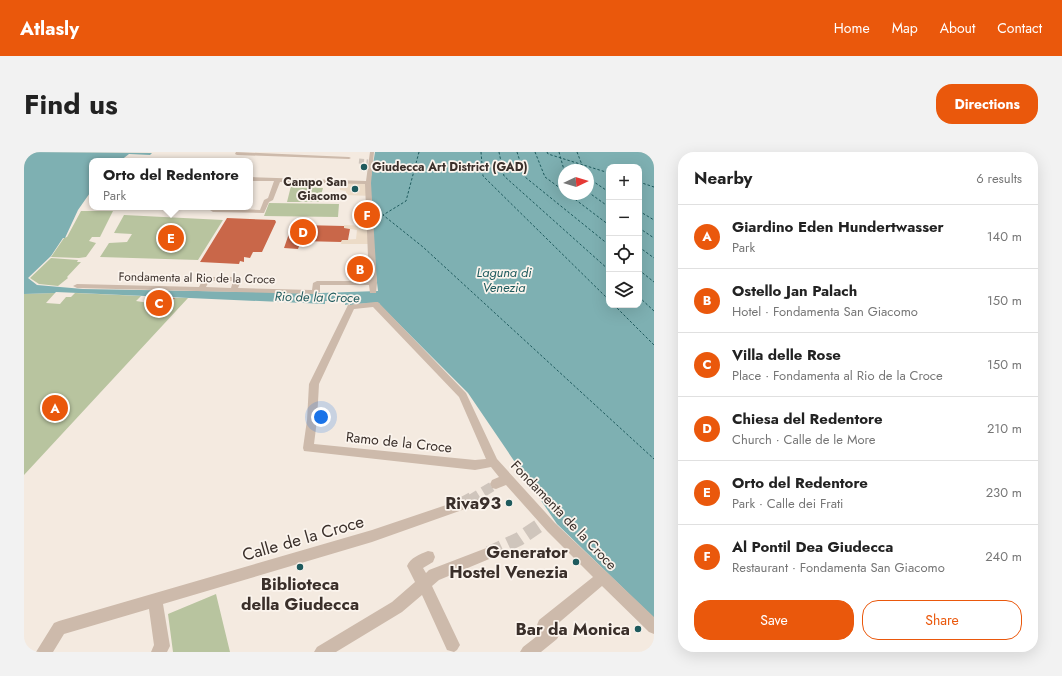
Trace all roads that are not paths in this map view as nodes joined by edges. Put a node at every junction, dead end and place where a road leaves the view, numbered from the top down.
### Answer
1 (239, 152) edge
2 (351, 152) tunnel mouth
3 (372, 152) edge
4 (253, 180) edge
5 (278, 180) junction
6 (368, 184) junction
7 (245, 210) edge
8 (77, 286) dead end
9 (201, 290) junction
10 (233, 291) junction
11 (374, 295) junction
12 (493, 462) junction
13 (508, 478) junction
14 (496, 484) tunnel mouth
15 (461, 505) tunnel mouth
16 (489, 553) tunnel mouth
17 (428, 557) dead end
18 (603, 577) junction
19 (424, 584) junction
20 (155, 600) junction
21 (654, 627) edge
22 (452, 645) dead end
23 (44, 652) edge
24 (159, 652) edge
25 (322, 652) edge
26 (528, 652) edge

1 - 2 street
3 - 6 street
4 - 5 street
5 - 6 street
5 - 7 street
6 - 11 street
8 - 9 street, Fondamenta al Rio de la Croce
9 - 10 street, Fondamenta al Rio de la Croce
9 - 10 street
10 - 11 street, Fondamenta al Rio de la Croce
11 - 12 street, Fondamenta de la Croce
11 - 12 street, Ramo de la Croce
12 - 13 street, Fondamenta de la Croce
13 - 14 street
13 - 18 street, Fondamenta de la Croce
15 - 20 street, Calle de la Croce
16 - 19 street
17 - 19 street
18 - 21 street, Fondamenta de la Croce
18 - 26 street
19 - 22 street
19 - 25 street
20 - 23 street, Calle de la Croce
20 - 24 street

